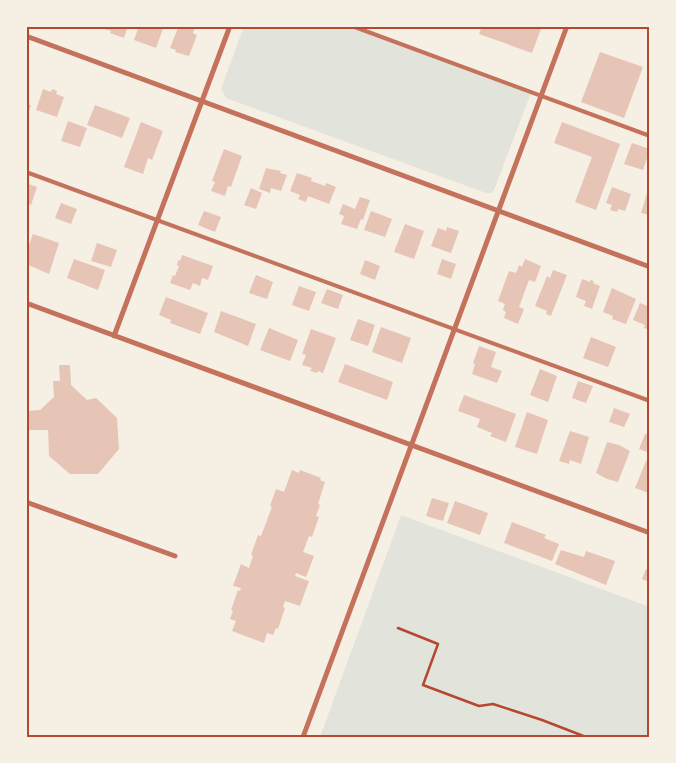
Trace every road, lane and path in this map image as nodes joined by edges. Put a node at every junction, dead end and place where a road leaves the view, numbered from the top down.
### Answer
1 (230, 26) edge
2 (352, 26) edge
3 (567, 26) edge
4 (26, 36) edge
5 (541, 96) junction
6 (202, 100) junction
7 (650, 136) edge
8 (26, 172) edge
9 (499, 210) junction
10 (158, 220) junction
11 (650, 267) edge
12 (26, 303) edge
13 (455, 329) junction
14 (114, 336) junction
15 (650, 401) edge
16 (412, 446) junction
17 (26, 502) edge
18 (650, 533) edge
19 (175, 556) dead end
20 (398, 628) dead end
21 (303, 737) edge
22 (586, 737) edge

1 - 6 street
2 - 5 lane
3 - 5 street
4 - 6 street
5 - 7 lane
5 - 9 street
6 - 9 street
6 - 10 street
8 - 10 lane
9 - 11 street
9 - 13 street
10 - 13 lane
10 - 14 street
12 - 14 street
13 - 15 lane
13 - 16 street
14 - 16 street
16 - 18 street
16 - 21 street
17 - 19 street
20 - 22 path

